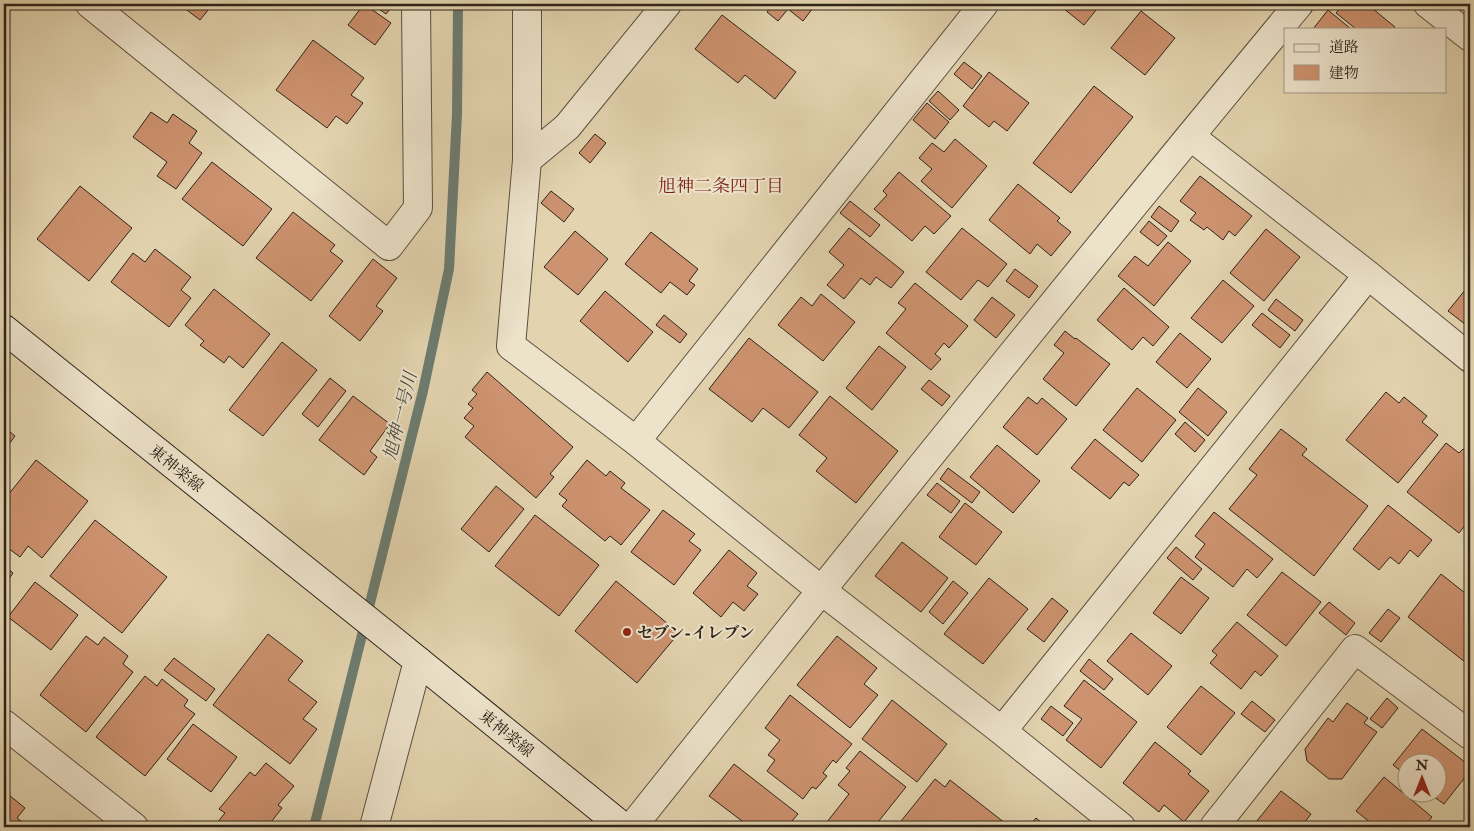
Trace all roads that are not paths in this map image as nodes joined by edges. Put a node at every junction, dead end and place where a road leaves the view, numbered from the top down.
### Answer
1 (90, 4) edge
2 (416, 4) edge
3 (527, 4) edge
4 (667, 4) edge
5 (984, 4) edge
6 (1299, 4) edge
7 (1428, 4) edge
8 (1470, 37) edge
9 (1190, 136) junction
10 (527, 160) junction
11 (1368, 275) junction
12 (4, 328) edge
13 (1470, 358) edge
14 (636, 441) junction
15 (821, 590) junction
16 (418, 661) junction
17 (4, 724) edge
18 (1002, 731) junction
19 (1470, 735) edge
20 (134, 827) edge
21 (374, 827) edge
22 (624, 827) edge
23 (632, 827) edge
24 (1120, 827) edge
25 (1214, 827) edge

1 - 2 street
3 - 10 street
4 - 10 street
5 - 14 street
6 - 9 street
7 - 8 street
9 - 11 street
9 - 15 street
10 - 14 street
11 - 13 street
11 - 18 street
12 - 16 street, 東神楽線
14 - 15 street
15 - 18 street
15 - 23 street
16 - 21 street
16 - 22 street, 東神楽線
17 - 20 street
18 - 24 street
19 - 25 street

